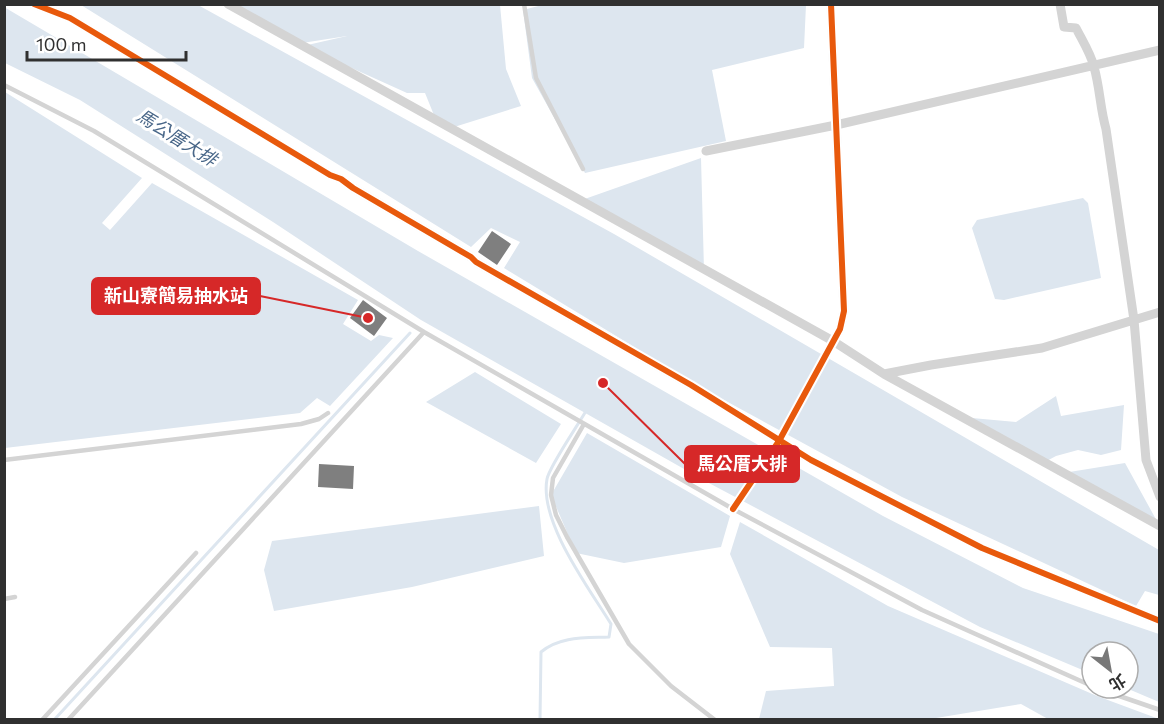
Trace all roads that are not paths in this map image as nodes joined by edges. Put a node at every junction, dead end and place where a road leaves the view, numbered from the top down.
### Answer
1 (34, 4) edge
2 (228, 4) edge
3 (525, 4) edge
4 (831, 4) edge
5 (1060, 4) edge
6 (1160, 50) edge
7 (1094, 65) junction
8 (4, 85) edge
9 (836, 125) junction
10 (706, 151) dead end
11 (583, 168) dead end
12 (1160, 312) edge
13 (1134, 320) junction
14 (424, 332) junction
15 (832, 341) junction
16 (884, 374) junction
17 (328, 413) dead end
18 (584, 423) junction
19 (778, 441) junction
20 (4, 460) edge
21 (1160, 497) edge
22 (733, 509) junction
23 (1160, 526) edge
24 (196, 554) dead end
25 (15, 597) dead end
26 (4, 598) edge
27 (1160, 621) edge
28 (1080, 681) edge
29 (1131, 700) edge
30 (1160, 710) edge
31 (42, 720) edge
32 (68, 720) edge
33 (715, 720) edge

1 - 19 street
2 - 15 street
3 - 11 lane
4 - 9 street
5 - 7 street
6 - 7 street
7 - 9 street
7 - 13 street
8 - 14 lane
9 - 10 street
9 - 15 street
12 - 13 street
13 - 16 street
13 - 21 street
14 - 18 lane
14 - 32 lane
15 - 16 street
15 - 19 street
16 - 23 street
17 - 20 lane
18 - 22 lane
18 - 33 lane
19 - 22 street
19 - 27 street
22 - 28 lane
24 - 31 lane
25 - 26 lane
29 - 30 lane

